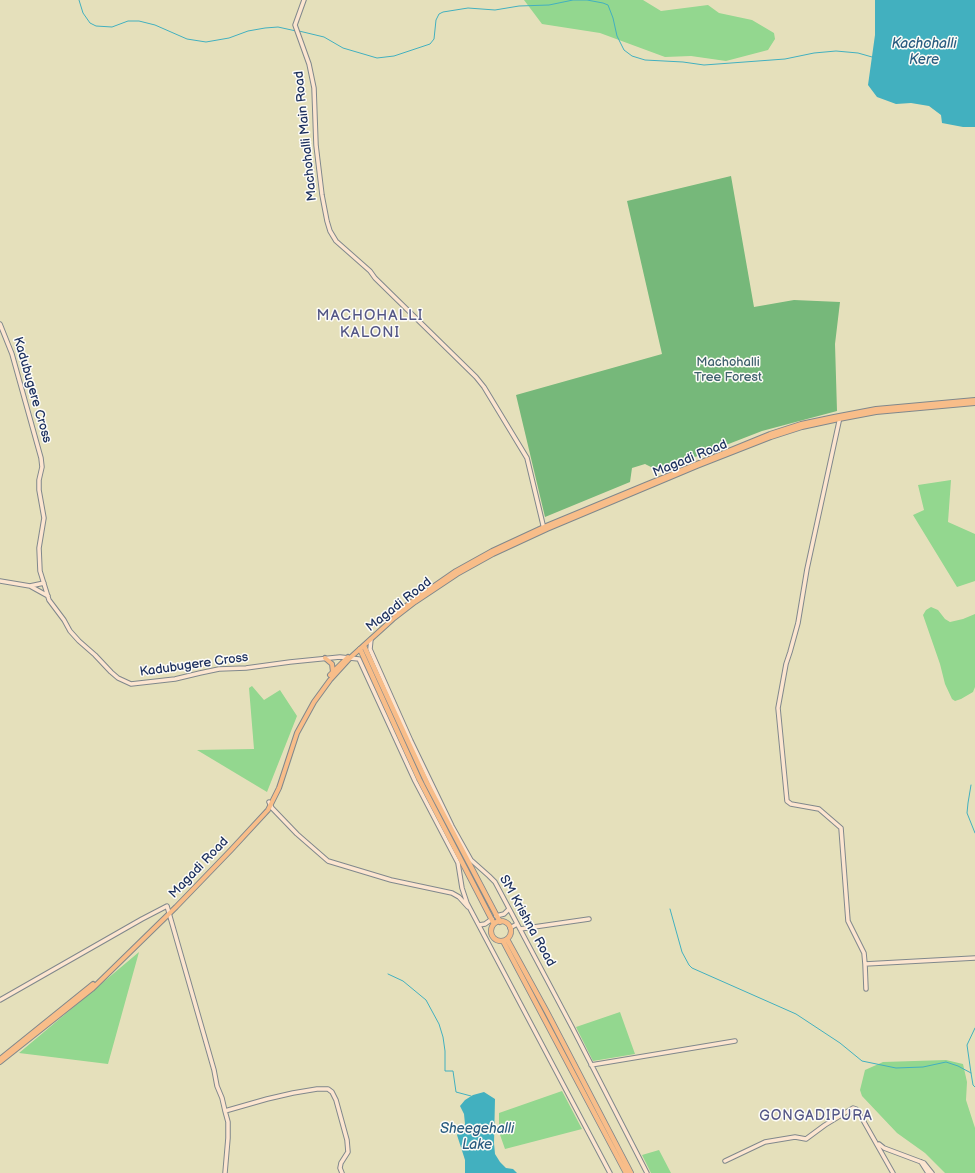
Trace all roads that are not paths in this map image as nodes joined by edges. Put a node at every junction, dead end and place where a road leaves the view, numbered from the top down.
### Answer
1 (304, 0) edge
2 (0, 324) edge
3 (975, 402) edge
4 (840, 417) junction
5 (543, 529) junction
6 (0, 581) edge
7 (44, 583) junction
8 (29, 586) junction
9 (48, 596) junction
10 (371, 639) junction
11 (362, 648) junction
12 (325, 658) junction
13 (349, 658) junction
14 (333, 672) junction
15 (421, 778) junction
16 (426, 788) junction
17 (270, 803) junction
18 (509, 909) junction
19 (472, 910) junction
20 (169, 912) junction
21 (496, 916) junction
22 (492, 919) junction
23 (589, 919) dead end
24 (500, 922) junction
25 (494, 924) junction
26 (517, 924) junction
27 (479, 925) junction
28 (510, 928) junction
29 (520, 929) junction
30 (505, 940) junction
31 (975, 958) edge
32 (866, 964) junction
33 (866, 989) dead end
34 (0, 1000) edge
35 (544, 1013) junction
36 (735, 1041) dead end
37 (0, 1058) edge
38 (0, 1062) edge
39 (591, 1065) junction
40 (226, 1111) junction
41 (876, 1142) junction
42 (725, 1161) dead end
43 (921, 1162) junction
44 (225, 1173) edge
45 (342, 1173) edge
46 (610, 1173) edge
47 (626, 1173) edge
48 (631, 1173) edge
49 (647, 1173) edge
50 (893, 1173) edge
51 (928, 1173) edge
52 (932, 1173) edge

1 - 5 street, Machohalli Main Road
2 - 7 street, Kadubugere Cross
3 - 4 main road, Magadi Road
4 - 5 main road, Magadi Road
4 - 32 street
5 - 10 main road, Magadi Road
5 - 13 main road, Magadi Road
6 - 8 street
7 - 8 street
7 - 9 street, Kadubugere Cross
8 - 9 street
9 - 12 street, Kadubugere Cross
10 - 11 main road, Magadi Road
10 - 15 street, SM Krishna Road
11 - 13 main road, Magadi Road
11 - 15 highway, SM Krishna Road
12 - 13 street, Kadubugere Cross
12 - 14 main road
13 - 14 main road, Magadi Road
13 - 15 street, SM Krishna Road
13 - 17 main road, Magadi Road
14 - 17 main road, Magadi Road
15 - 16 highway, SM Krishna Road
15 - 16 street, SM Krishna Road
16 - 18 street, SM Krishna Road
16 - 19 street, SM Krishna Road
16 - 21 highway, SM Krishna Road
16 - 22 highway, SM Krishna Road
17 - 19 street
17 - 20 main road, Magadi Road
18 - 21 street
18 - 26 street, SM Krishna Road
19 - 27 street, SM Krishna Road
20 - 34 street
20 - 37 main road, Magadi Road
20 - 38 main road, Magadi Road
20 - 40 street
21 - 24 highway, SM Krishna Road
22 - 25 highway, SM Krishna Road
22 - 27 street
23 - 29 street
24 - 25 highway
24 - 28 highway
25 - 30 highway
26 - 28 street
26 - 29 street, SM Krishna Road
27 - 46 street, SM Krishna Road
28 - 30 highway
29 - 39 street, SM Krishna Road
30 - 35 highway
31 - 32 street
32 - 33 street
35 - 47 highway
35 - 48 highway
36 - 39 street
39 - 49 street, SM Krishna Road
40 - 44 street
40 - 45 street
41 - 42 street
41 - 43 street
41 - 50 street
43 - 51 street
43 - 52 street

